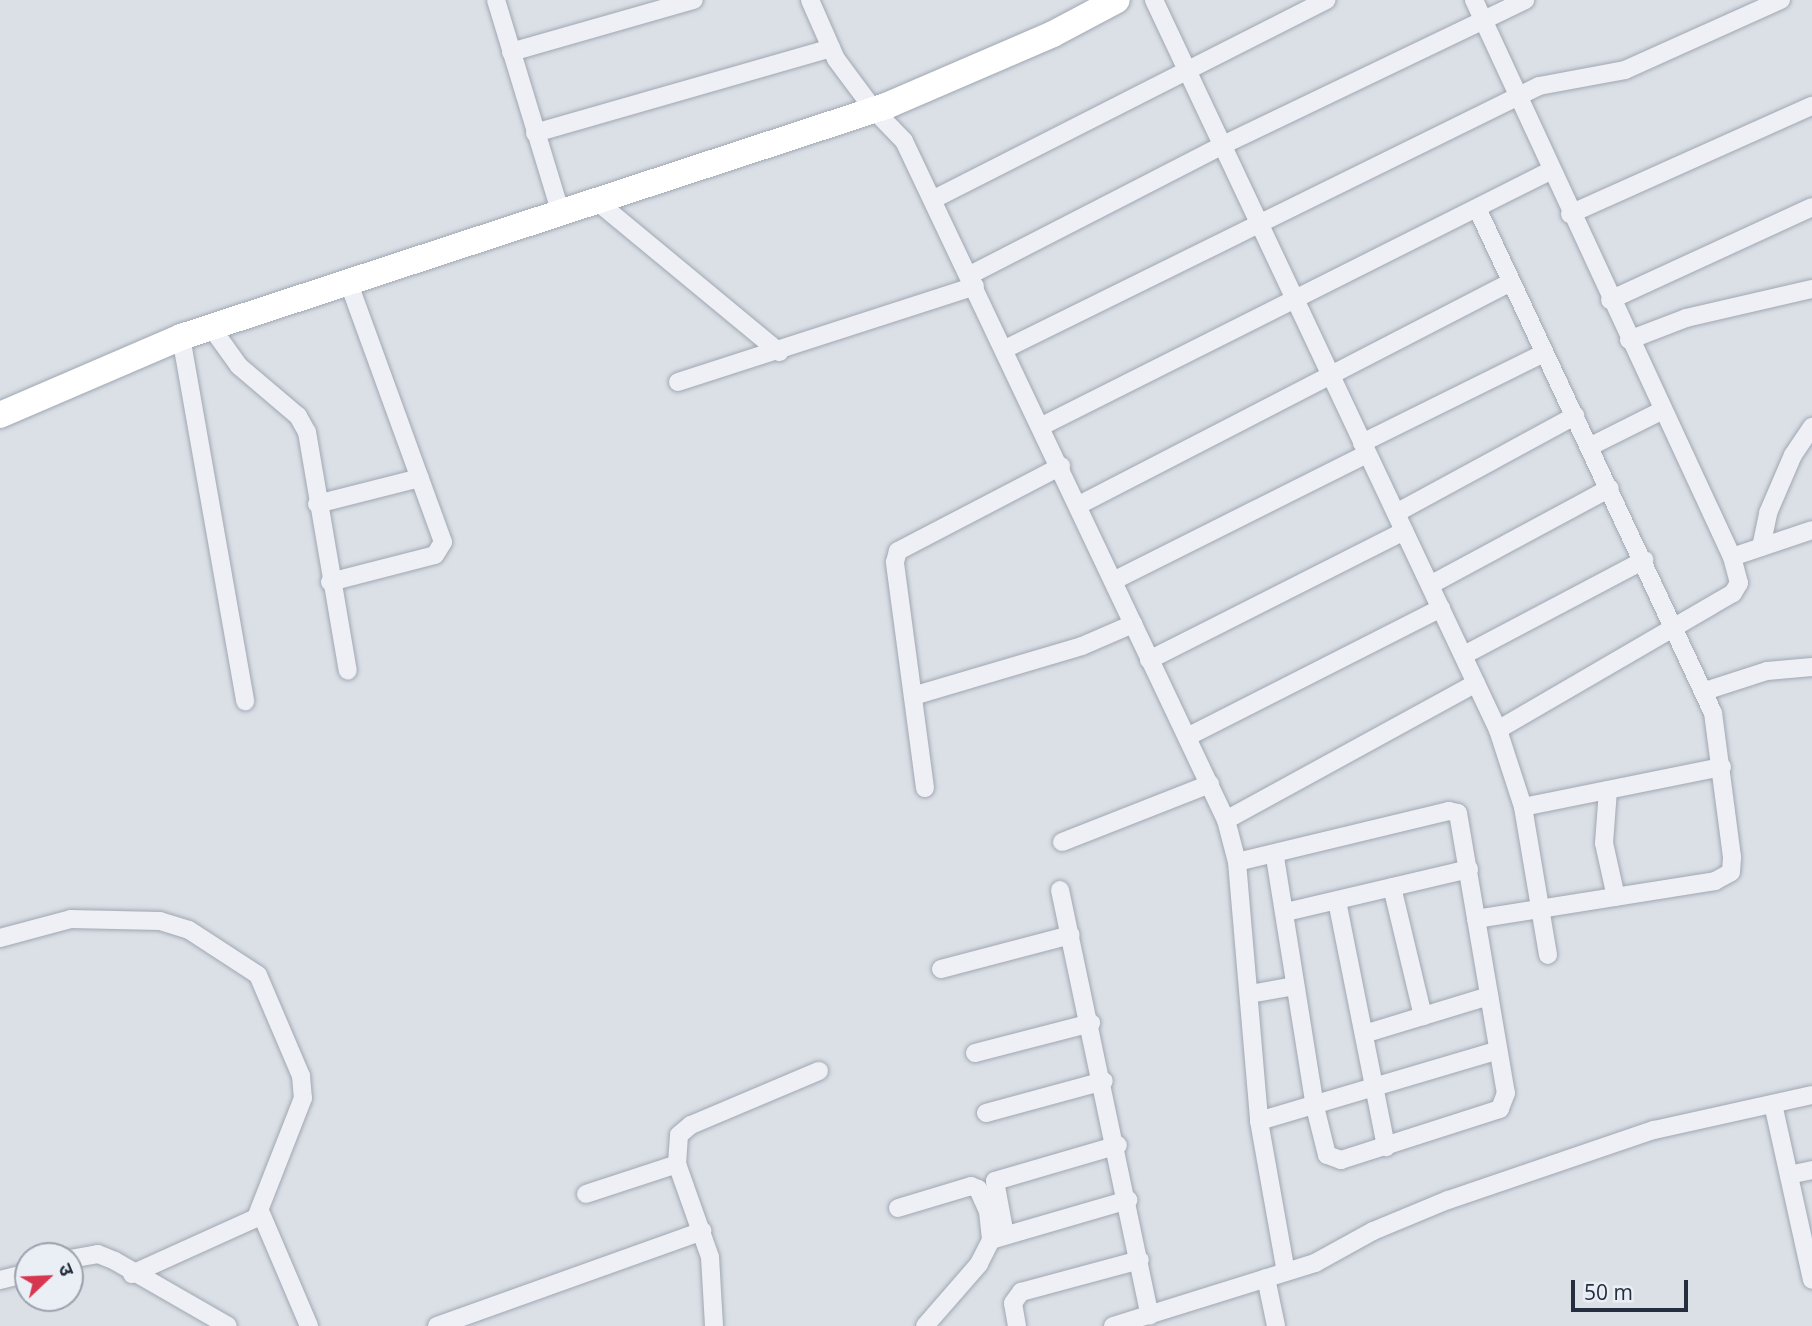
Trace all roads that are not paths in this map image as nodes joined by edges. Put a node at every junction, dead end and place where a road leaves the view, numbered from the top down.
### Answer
1 (496, 0) edge
2 (694, 0) edge
3 (810, 0) edge
4 (1154, 0) edge
5 (1326, 0) edge
6 (1474, 0) edge
7 (1525, 0) edge
8 (1781, 0) edge
9 (1101, 4) edge
10 (1484, 19) junction
11 (831, 48) junction
12 (510, 52) junction
13 (1187, 70) junction
14 (1516, 97) junction
15 (1812, 106) edge
16 (874, 110) junction
17 (535, 133) junction
18 (1223, 145) junction
19 (1550, 171) junction
20 (934, 199) junction
21 (598, 203) junction
22 (1812, 207) edge
23 (1478, 208) junction
24 (561, 214) junction
25 (1570, 214) junction
26 (1259, 222) junction
27 (348, 281) junction
28 (972, 281) junction
29 (1511, 282) junction
30 (1812, 289) edge
31 (1610, 300) junction
32 (1296, 302) junction
33 (211, 327) junction
34 (181, 337) junction
35 (1629, 340) junction
36 (1005, 349) junction
37 (779, 352) junction
38 (1544, 353) junction
39 (1329, 373) junction
40 (678, 382) dead end
41 (1662, 410) junction
42 (0, 415) edge
43 (1575, 416) junction
44 (1042, 426) junction
45 (1812, 427) edge
46 (1589, 447) junction
47 (1365, 449) junction
48 (1061, 466) junction
49 (420, 478) junction
50 (1609, 488) junction
51 (317, 504) junction
52 (1079, 505) junction
53 (1396, 513) junction
54 (1812, 530) edge
55 (1405, 531) junction
56 (1761, 547) junction
57 (1732, 557) junction
58 (1644, 560) junction
59 (1113, 581) junction
60 (330, 582) junction
61 (1430, 584) junction
62 (1441, 608) junction
63 (1133, 624) junction
64 (1676, 626) junction
65 (1464, 654) junction
66 (1149, 660) junction
67 (1812, 667) edge
68 (348, 671) dead end
69 (1476, 683) junction
70 (1705, 691) junction
71 (913, 696) junction
72 (246, 701) dead end
73 (1498, 730) junction
74 (1187, 737) junction
75 (1722, 766) junction
76 (1210, 784) junction
77 (925, 789) dead end
78 (1608, 790) junction
79 (1523, 807) junction
80 (1226, 820) junction
81 (1062, 842) dead end
82 (1275, 856) junction
83 (1237, 862) junction
84 (1469, 869) junction
85 (1392, 887) junction
86 (1060, 890) dead end
87 (1616, 897) junction
88 (1337, 901) junction
89 (1540, 909) junction
90 (1286, 912) junction
91 (1476, 919) junction
92 (1071, 935) junction
93 (0, 938) edge
94 (1548, 955) dead end
95 (941, 969) dead end
96 (1295, 986) junction
97 (1251, 994) junction
98 (1489, 996) junction
99 (1423, 1016) junction
100 (1091, 1023) junction
101 (1364, 1034) junction
102 (1499, 1050) junction
103 (975, 1053) dead end
104 (819, 1071) dead end
105 (1104, 1081) junction
106 (1375, 1090) junction
107 (1812, 1095) edge
108 (1773, 1104) junction
109 (1315, 1107) junction
110 (986, 1114) dead end
111 (1259, 1121) junction
112 (1118, 1145) junction
113 (1386, 1147) junction
114 (677, 1164) junction
115 (1812, 1170) edge
116 (1789, 1175) junction
117 (586, 1195) dead end
118 (1128, 1200) junction
119 (898, 1208) dead end
120 (260, 1211) junction
121 (703, 1231) junction
122 (998, 1237) junction
123 (84, 1256) edge
124 (1810, 1259) edge
125 (1140, 1260) junction
126 (1286, 1272) junction
127 (132, 1274) junction
128 (1266, 1278) junction
129 (1812, 1280) edge
130 (1150, 1316) junction
131 (229, 1326) edge
132 (309, 1326) edge
133 (437, 1326) edge
134 (714, 1326) edge
135 (925, 1326) edge
136 (1017, 1326) edge
137 (1114, 1326) edge
138 (1276, 1326) edge

1 - 12 street
2 - 12 street
3 - 11 street
4 - 13 street
5 - 13 street
6 - 10 street
7 - 10 street
8 - 14 street
9 - 16 street
10 - 14 street
10 - 18 street
11 - 16 street
11 - 17 street
12 - 17 street
13 - 18 street
13 - 20 street
14 - 19 street
14 - 26 street
15 - 25 street
16 - 20 street
16 - 21 street
17 - 24 street
18 - 26 street
18 - 28 street
19 - 23 street
19 - 25 street
20 - 28 street
21 - 24 street
21 - 37 street
22 - 31 street
23 - 29 street
23 - 32 street
24 - 27 street
25 - 31 street
26 - 32 street
26 - 36 street
27 - 33 street
27 - 49 street
28 - 36 street
28 - 37 street
29 - 38 street
29 - 39 street
30 - 35 street
31 - 35 street
32 - 39 street
32 - 44 street
33 - 34 street
33 - 51 street
34 - 42 street
34 - 72 street
35 - 41 street
36 - 44 street
37 - 40 street
38 - 43 street
38 - 47 street
39 - 47 street
39 - 52 street
41 - 46 street
41 - 57 street
43 - 46 street
43 - 53 street
44 - 48 street
45 - 56 street
46 - 50 street
47 - 53 street
47 - 59 street
48 - 52 street
48 - 71 street
49 - 51 street
49 - 60 street
50 - 58 street
50 - 61 street
51 - 60 street
52 - 59 street
53 - 55 street
54 - 56 street
55 - 61 street
55 - 66 street
56 - 57 street
57 - 64 street
58 - 64 street
58 - 65 street
59 - 63 street
60 - 68 street
61 - 62 street
62 - 65 street
62 - 74 street
63 - 66 street
63 - 71 street
64 - 70 street
64 - 73 street
65 - 69 street
66 - 74 street
67 - 70 street
69 - 73 street
69 - 80 street
70 - 75 street
71 - 77 street
73 - 79 street
74 - 76 street
75 - 78 street
75 - 87 street
76 - 80 street
76 - 81 street
78 - 79 street
78 - 87 street
79 - 89 street
80 - 83 street
82 - 83 street
82 - 84 street
82 - 90 street
83 - 97 street
84 - 85 street
84 - 91 street
85 - 88 street
85 - 99 street
86 - 92 street
87 - 89 street
88 - 90 street
88 - 101 street
89 - 91 street
89 - 94 street
90 - 96 street
91 - 98 street
92 - 95 street
92 - 100 street
93 - 120 street
96 - 97 street
96 - 109 street
97 - 111 street
98 - 99 street
98 - 102 street
99 - 101 street
100 - 103 street
100 - 105 street
101 - 106 street
102 - 106 street
102 - 113 street
104 - 114 street
105 - 110 street
105 - 112 street
106 - 109 street
106 - 113 street
107 - 108 street
108 - 116 street
108 - 126 street
109 - 111 street
109 - 113 street
111 - 126 street
112 - 118 street
112 - 122 street
114 - 117 street
114 - 121 street
115 - 116 street
116 - 124 street
118 - 122 street
118 - 125 street
119 - 122 street
120 - 127 street
120 - 132 street
121 - 133 street
121 - 134 street
122 - 135 street
123 - 127 street
124 - 129 street
125 - 130 street
125 - 136 street
126 - 128 street
127 - 131 street
128 - 130 street
128 - 138 street
130 - 137 street

